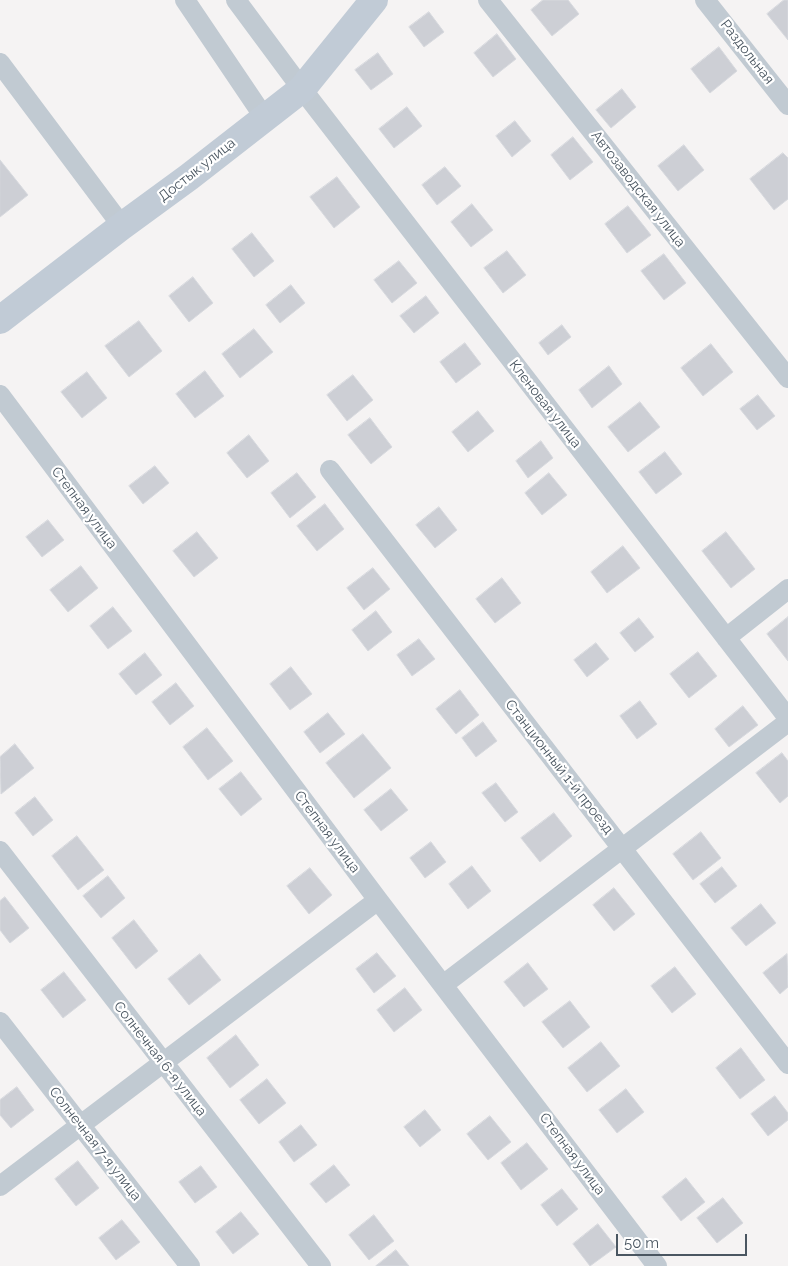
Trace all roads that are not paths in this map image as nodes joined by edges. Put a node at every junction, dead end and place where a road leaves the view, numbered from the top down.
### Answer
1 (186, 0) edge
2 (236, 0) edge
3 (374, 0) edge
4 (488, 0) edge
5 (705, 0) edge
6 (0, 62) edge
7 (302, 89) junction
8 (788, 105) edge
9 (264, 117) junction
10 (122, 226) junction
11 (0, 320) edge
12 (788, 378) edge
13 (0, 395) edge
14 (330, 470) dead end
15 (788, 589) edge
16 (726, 638) junction
17 (788, 718) edge
18 (788, 722) edge
19 (622, 849) junction
20 (0, 851) edge
21 (378, 900) junction
22 (443, 985) junction
23 (0, 1022) edge
24 (163, 1063) junction
25 (788, 1064) edge
26 (80, 1126) junction
27 (0, 1186) edge
28 (190, 1266) edge
29 (321, 1266) edge
30 (657, 1266) edge

1 - 9 street
2 - 7 street, Кленовая улица
3 - 7 street, Достык улица
4 - 12 street, Автозаводская улица
5 - 8 street, Раздольная
6 - 10 street
7 - 9 street, Достык улица
7 - 16 street, Кленовая улица
9 - 10 street, Достык улица
10 - 11 street, Достык улица
13 - 21 street, Степная улица
14 - 19 street, Станционный 1-й проезд
15 - 16 street
16 - 17 street, Кленовая улица
18 - 19 street
19 - 22 street
19 - 25 street, Станционный 1-й проезд
20 - 24 street, Солнечная 6-я улица
21 - 22 street, Степная улица
21 - 24 street
22 - 30 street, Степная улица
23 - 26 street, Солнечная 7-я улица
24 - 26 street
24 - 29 street, Солнечная 6-я улица
26 - 27 street
26 - 28 street, Солнечная 7-я улица

